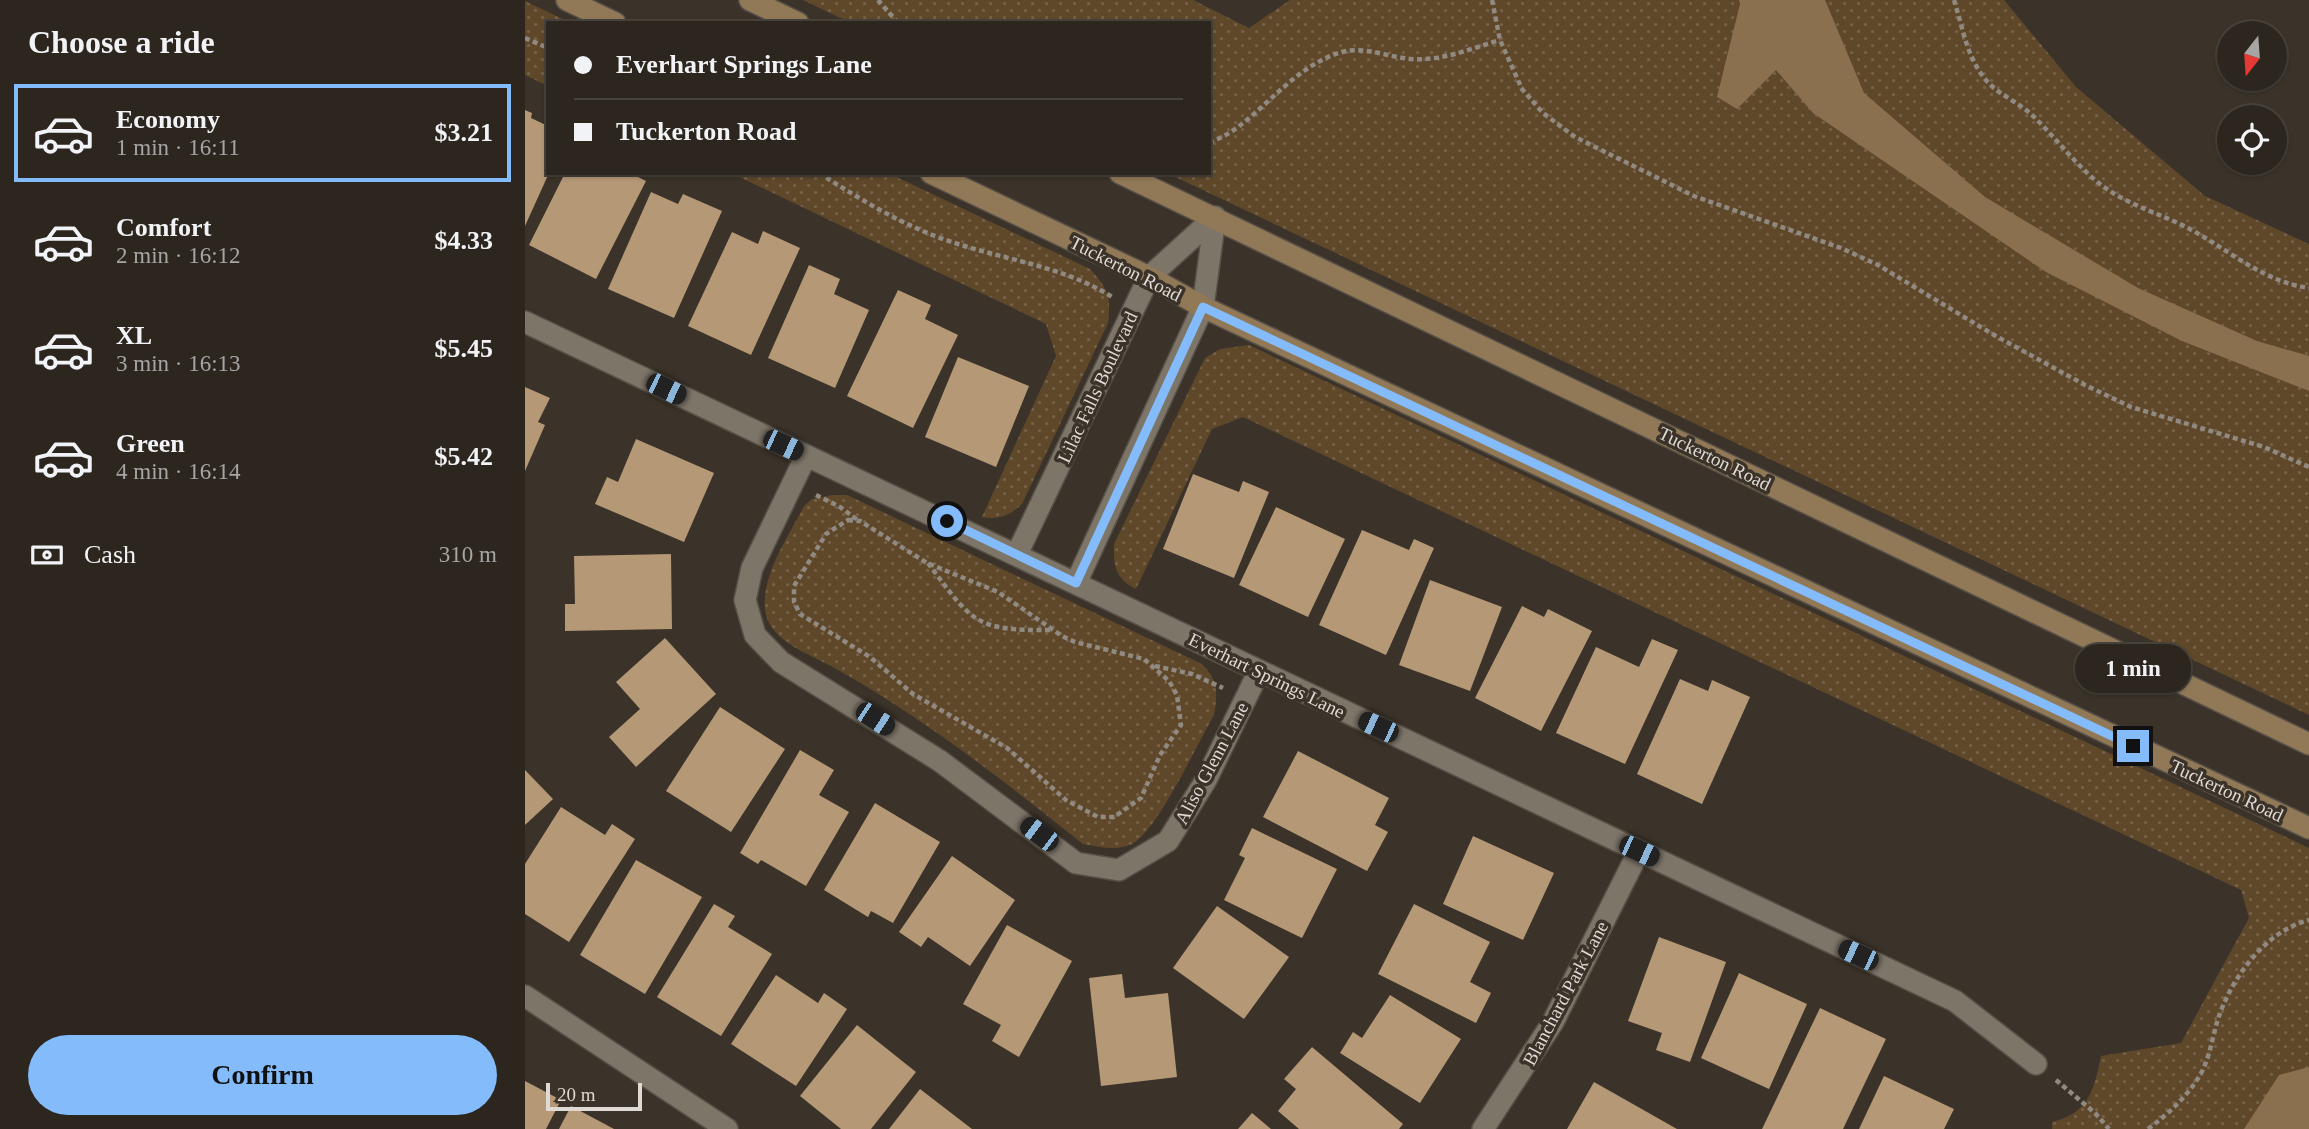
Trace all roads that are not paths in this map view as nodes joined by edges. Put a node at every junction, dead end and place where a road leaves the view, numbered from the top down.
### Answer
1 (567, 0) edge
2 (750, 0) edge
3 (611, 21) edge
4 (794, 21) edge
5 (935, 175) edge
6 (1124, 175) edge
7 (1215, 217) junction
8 (1149, 277) junction
9 (1203, 307) junction
10 (525, 322) edge
11 (806, 456) junction
12 (1017, 554) junction
13 (1076, 583) junction
14 (1259, 671) junction
15 (2309, 744) edge
16 (2309, 828) edge
17 (1639, 851) junction
18 (525, 996) edge
19 (2036, 1064) road end
20 (727, 1129) edge
21 (1483, 1129) edge

1 - 3 main road
2 - 4 main road
5 - 8 main road, Tuckerton Road
6 - 7 main road, Tuckerton Road
7 - 8 street, Lilac Falls Boulevard
7 - 9 street
7 - 15 main road, Tuckerton Road
8 - 9 main road, Tuckerton Road
8 - 12 street, Lilac Falls Boulevard
9 - 13 street
9 - 16 main road, Tuckerton Road
10 - 11 street, Everhart Springs Lane
11 - 12 street, Everhart Springs Lane
11 - 14 street, Aliso Glenn Lane
12 - 13 street, Everhart Springs Lane
13 - 14 street, Everhart Springs Lane
14 - 17 street, Everhart Springs Lane
17 - 19 street, Everhart Springs Lane
17 - 21 street, Blanchard Park Lane
18 - 20 street

